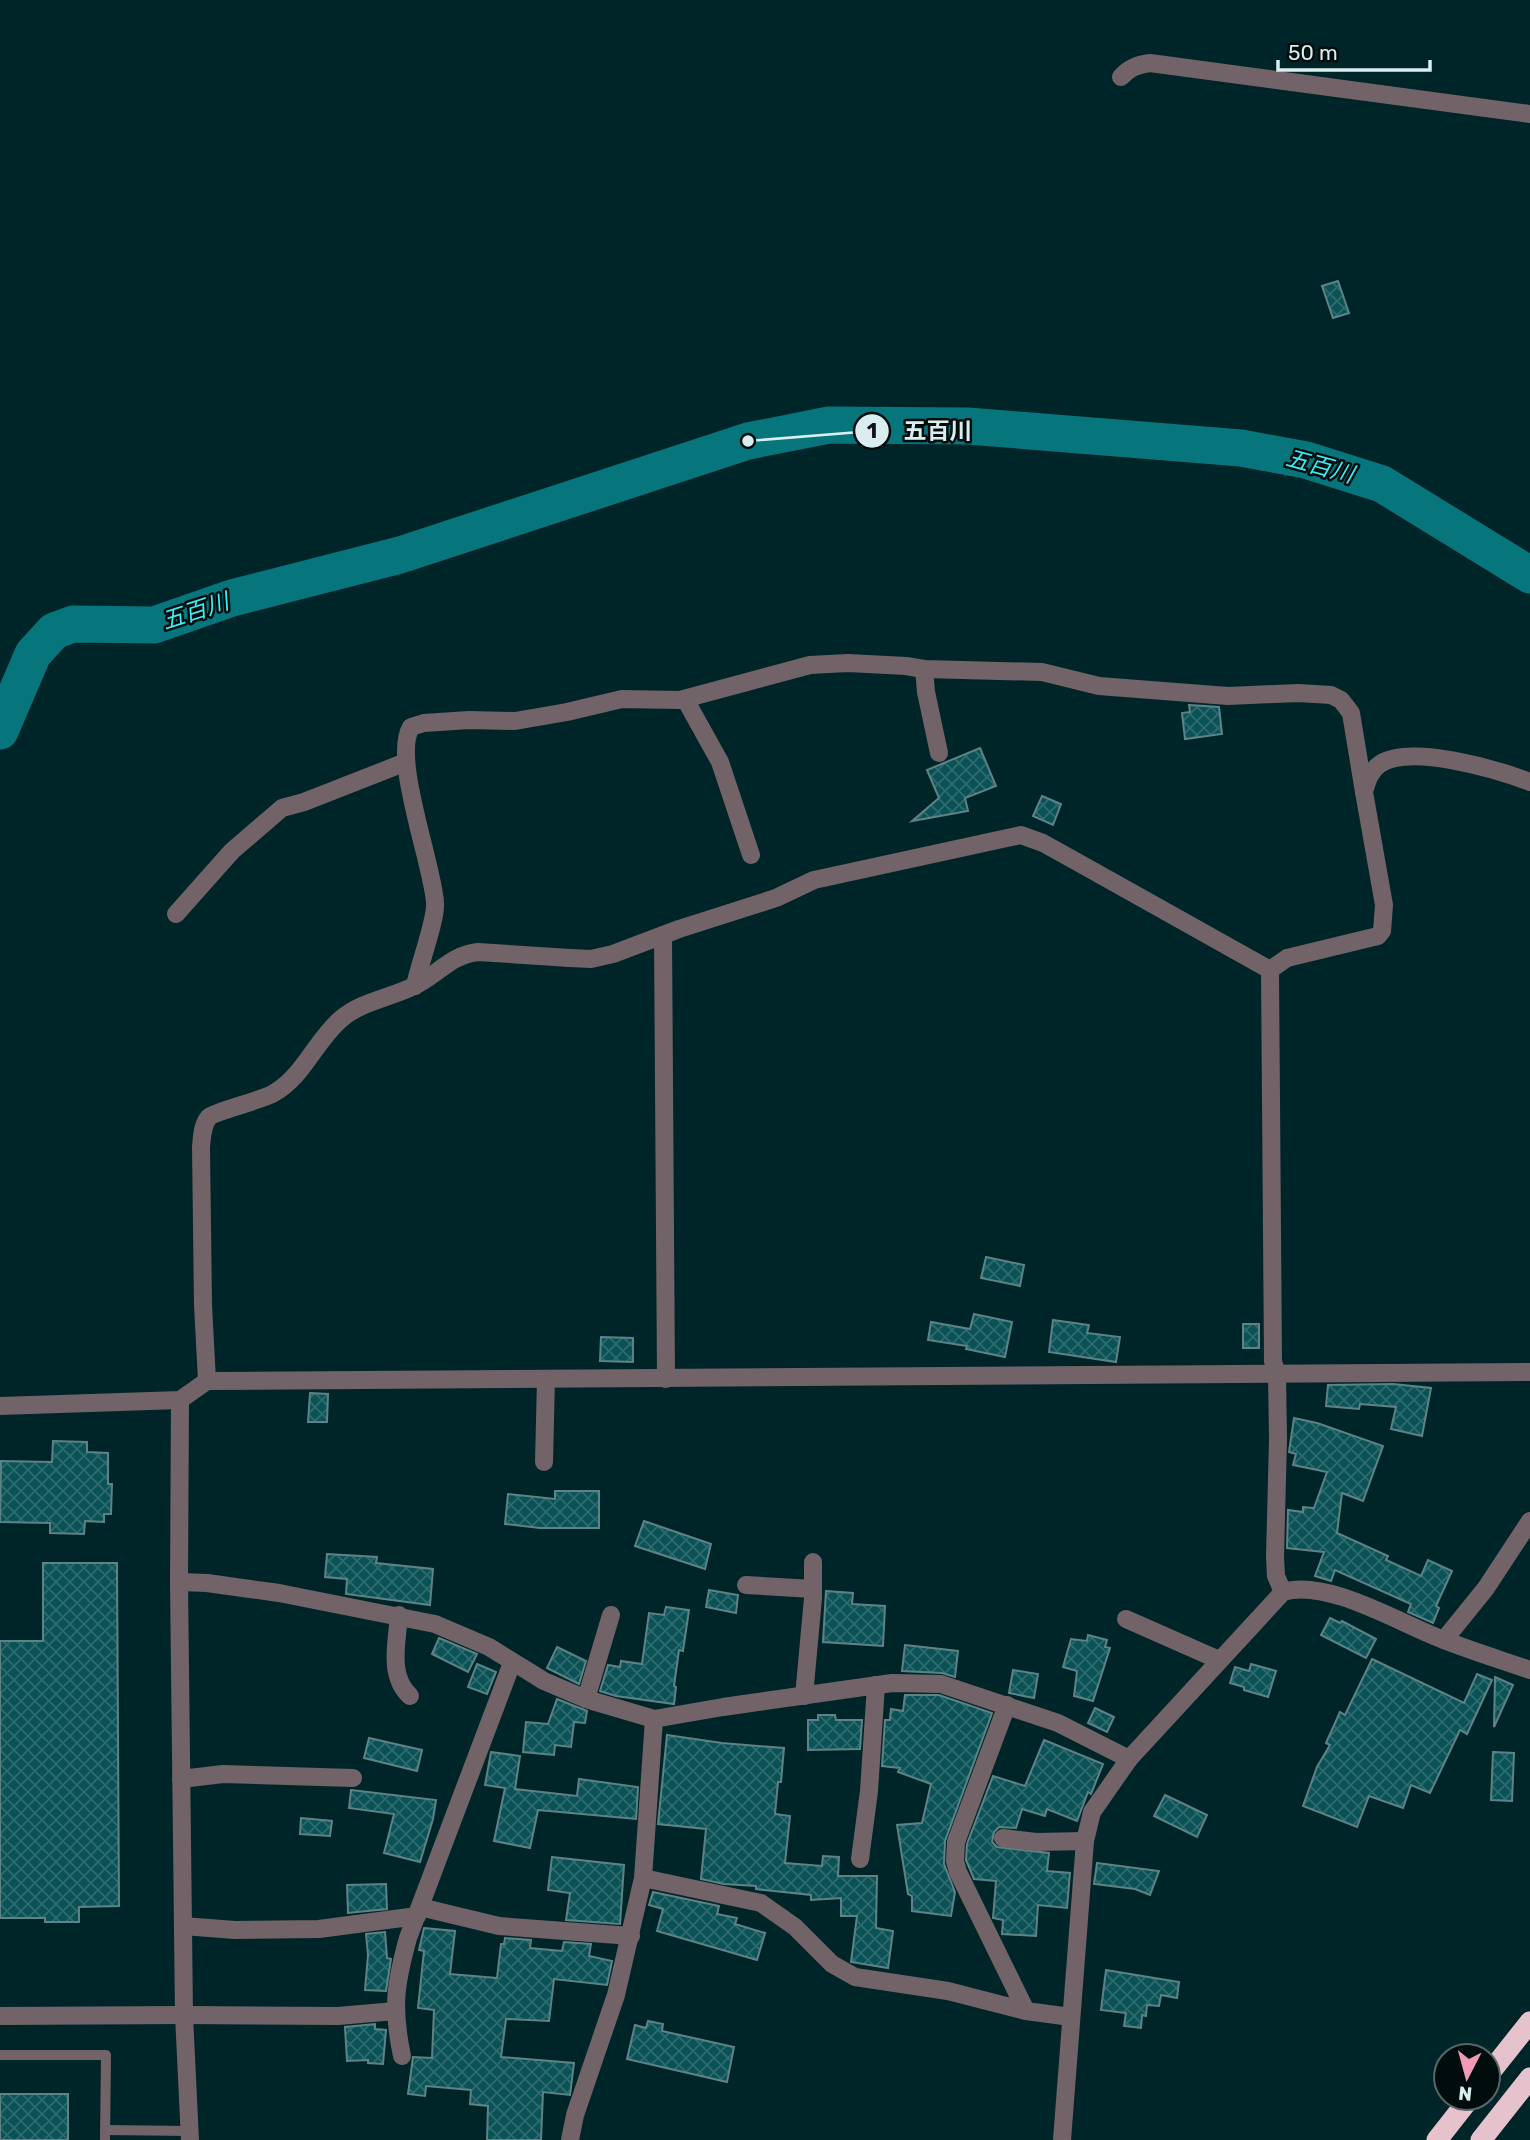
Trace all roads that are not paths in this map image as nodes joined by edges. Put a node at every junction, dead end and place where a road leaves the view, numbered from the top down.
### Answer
1 (1121, 77) dead end
2 (1530, 114) edge
3 (924, 669) junction
4 (685, 699) junction
5 (939, 753) dead end
6 (406, 761) junction
7 (1530, 782) edge
8 (1364, 792) junction
9 (751, 855) dead end
10 (176, 914) dead end
11 (663, 935) junction
12 (1270, 970) junction
13 (415, 986) junction
14 (1530, 1372) edge
15 (1277, 1374) junction
16 (546, 1379) junction
17 (666, 1379) junction
18 (207, 1381) junction
19 (180, 1400) junction
20 (0, 1406) edge
21 (544, 1462) dead end
22 (1530, 1521) edge
23 (1523, 1543) edge
24 (813, 1562) dead end
25 (179, 1582) junction
26 (746, 1585) dead end
27 (813, 1589) junction
28 (1283, 1592) junction
29 (399, 1615) junction
30 (611, 1615) dead end
31 (1126, 1619) dead end
32 (1444, 1640) junction
33 (1219, 1660) junction
34 (513, 1663) junction
35 (1530, 1670) edge
36 (876, 1685) junction
37 (410, 1696) dead end
38 (804, 1696) junction
39 (586, 1699) junction
40 (1007, 1705) junction
41 (654, 1719) junction
42 (1129, 1759) junction
43 (353, 1778) dead end
44 (181, 1779) junction
45 (1003, 1838) dead end
46 (1086, 1841) junction
47 (860, 1859) dead end
48 (643, 1878) junction
49 (418, 1912) junction
50 (183, 1926) junction
51 (631, 1936) junction
52 (395, 2011) junction
53 (1026, 2011) junction
54 (184, 2015) junction
55 (0, 2016) edge
56 (1071, 2017) junction
57 (1530, 2022) edge
58 (0, 2054) edge
59 (401, 2056) dead end
60 (1502, 2057) edge
61 (1530, 2078) edge
62 (1459, 2112) edge
63 (105, 2135) edge
64 (190, 2136) edge
65 (570, 2140) edge
66 (1062, 2140) edge
67 (1437, 2140) edge
68 (1481, 2140) edge

1 - 2 street
3 - 4 street
3 - 5 street
3 - 8 street
4 - 6 street
4 - 9 street
6 - 10 street
6 - 13 street
7 - 8 street
8 - 12 street
11 - 12 street
11 - 13 street
11 - 17 street
12 - 15 street
13 - 18 street
14 - 15 street
15 - 17 street
15 - 28 street
16 - 17 street
16 - 18 street
16 - 21 street
18 - 19 street
19 - 20 street
19 - 25 street
22 - 23 street
23 - 32 street
24 - 27 street
25 - 29 street
25 - 44 street
26 - 27 street
27 - 38 street
28 - 32 street
28 - 33 street
29 - 34 street
29 - 37 street
30 - 39 street
31 - 33 street
32 - 35 street
33 - 42 street
34 - 39 street
34 - 49 street
36 - 38 street
36 - 40 street
36 - 47 street
38 - 41 street
39 - 41 street
40 - 42 street
40 - 53 street
41 - 48 street
42 - 46 street
43 - 44 street
44 - 50 street
45 - 46 street
46 - 56 street
48 - 51 street
48 - 53 street
49 - 50 street
49 - 51 street
49 - 52 street
50 - 54 street
51 - 65 street
52 - 54 street
52 - 59 street
53 - 56 street
54 - 55 street
54 - 64 street
56 - 66 street
57 - 60 highway
58 - 63 lane
61 - 68 highway
62 - 67 highway
63 - 64 lane

